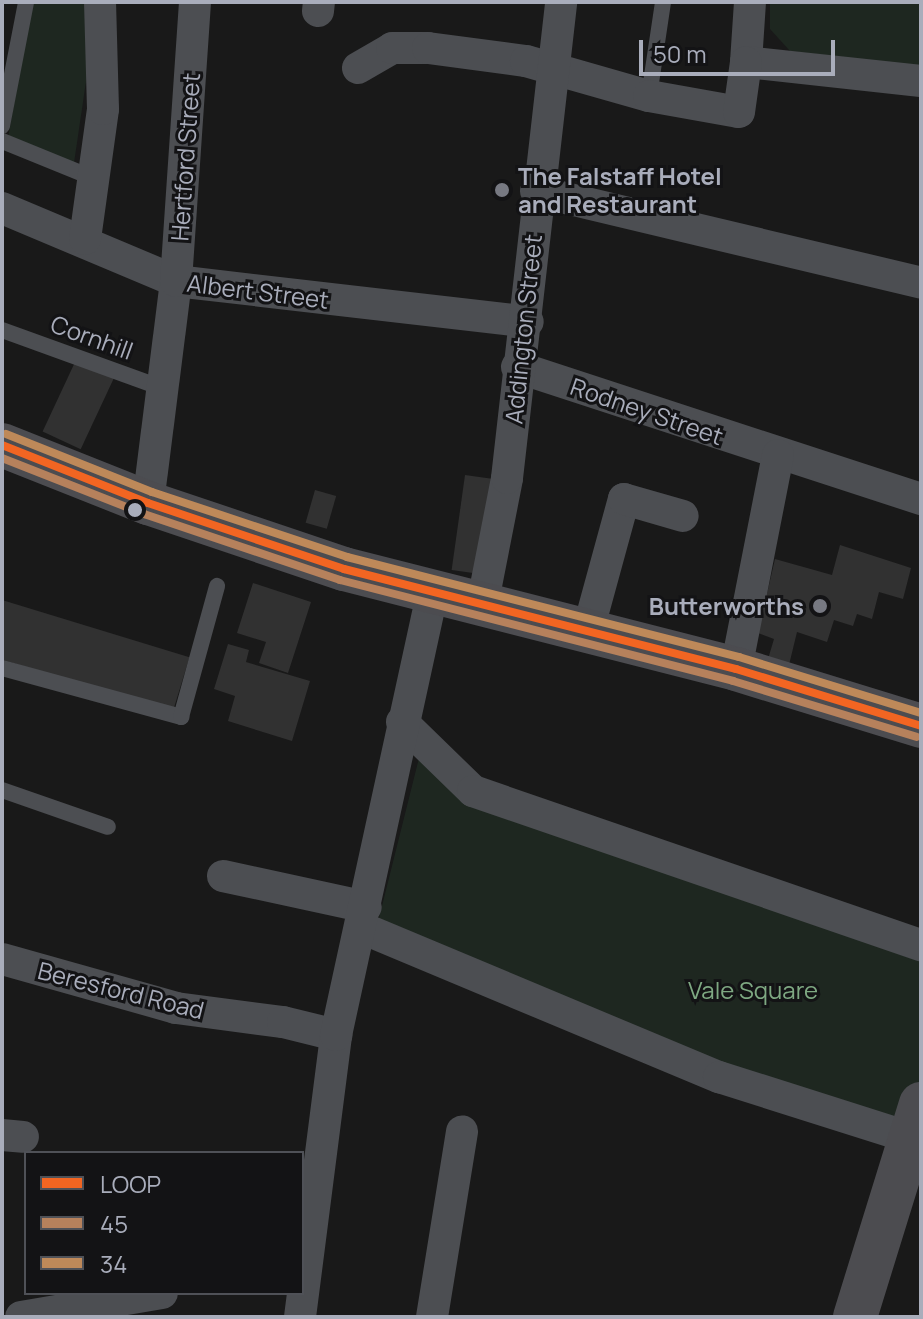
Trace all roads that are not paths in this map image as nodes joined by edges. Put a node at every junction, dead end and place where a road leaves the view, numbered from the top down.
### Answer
1 (26, 2) edge
2 (100, 2) edge
3 (195, 2) edge
4 (561, 2) edge
5 (663, 2) edge
6 (750, 2) edge
7 (746, 62) junction
8 (358, 68) dead end
9 (550, 69) junction
10 (921, 81) edge
11 (649, 96) junction
12 (2, 126) edge
13 (2, 141) edge
14 (93, 178) junction
15 (536, 191) junction
16 (2, 208) edge
17 (85, 239) junction
18 (176, 281) junction
19 (921, 283) edge
20 (528, 322) junction
21 (2, 330) edge
22 (517, 367) junction
23 (165, 389) junction
24 (2, 445) edge
25 (778, 455) junction
26 (921, 499) edge
27 (148, 503) junction
28 (683, 516) dead end
29 (217, 586) dead end
30 (432, 594) junction
31 (482, 606) junction
32 (587, 634) junction
33 (2, 668) edge
34 (736, 669) junction
35 (402, 722) junction
36 (921, 726) edge
37 (2, 790) edge
38 (108, 827) dead end
39 (223, 876) dead end
40 (364, 918) junction
41 (921, 945) edge
42 (2, 959) edge
43 (336, 1035) junction
44 (917, 1127) edge
45 (462, 1131) dead end
46 (304, 1269) edge
47 (150, 1295) edge
48 (302, 1295) edge
49 (21, 1317) edge
50 (300, 1317) edge
51 (432, 1317) edge
52 (855, 1317) edge

1 - 12 lane
2 - 14 street
3 - 18 street, Hertford Street
4 - 9 street, Addington Street
5 - 11 lane
6 - 7 street
7 - 10 street
7 - 11 street
8 - 9 street
9 - 11 street
9 - 15 street, Addington Street
13 - 14 lane
14 - 17 street
15 - 19 street
15 - 20 street, Addington Street
16 - 17 street, Albert Street
17 - 18 street, Albert Street
18 - 20 street, Albert Street
18 - 23 street, Hertford Street
20 - 22 street, Addington Street
21 - 23 lane, Cornhill
22 - 25 street, Rodney Street
22 - 31 street, Addington Street
23 - 27 street, Hertford Street
24 - 27 street
25 - 26 street, Rodney Street
25 - 34 street
27 - 30 street
28 - 32 street
29 - 33 lane
30 - 31 street
30 - 35 street
31 - 32 street
32 - 34 street
34 - 36 street
35 - 40 street
35 - 41 street
37 - 38 lane
39 - 40 street
40 - 43 street
40 - 44 street
42 - 43 street, Beresford Road
43 - 46 street
44 - 52 street
45 - 51 street
47 - 49 street
48 - 50 street

